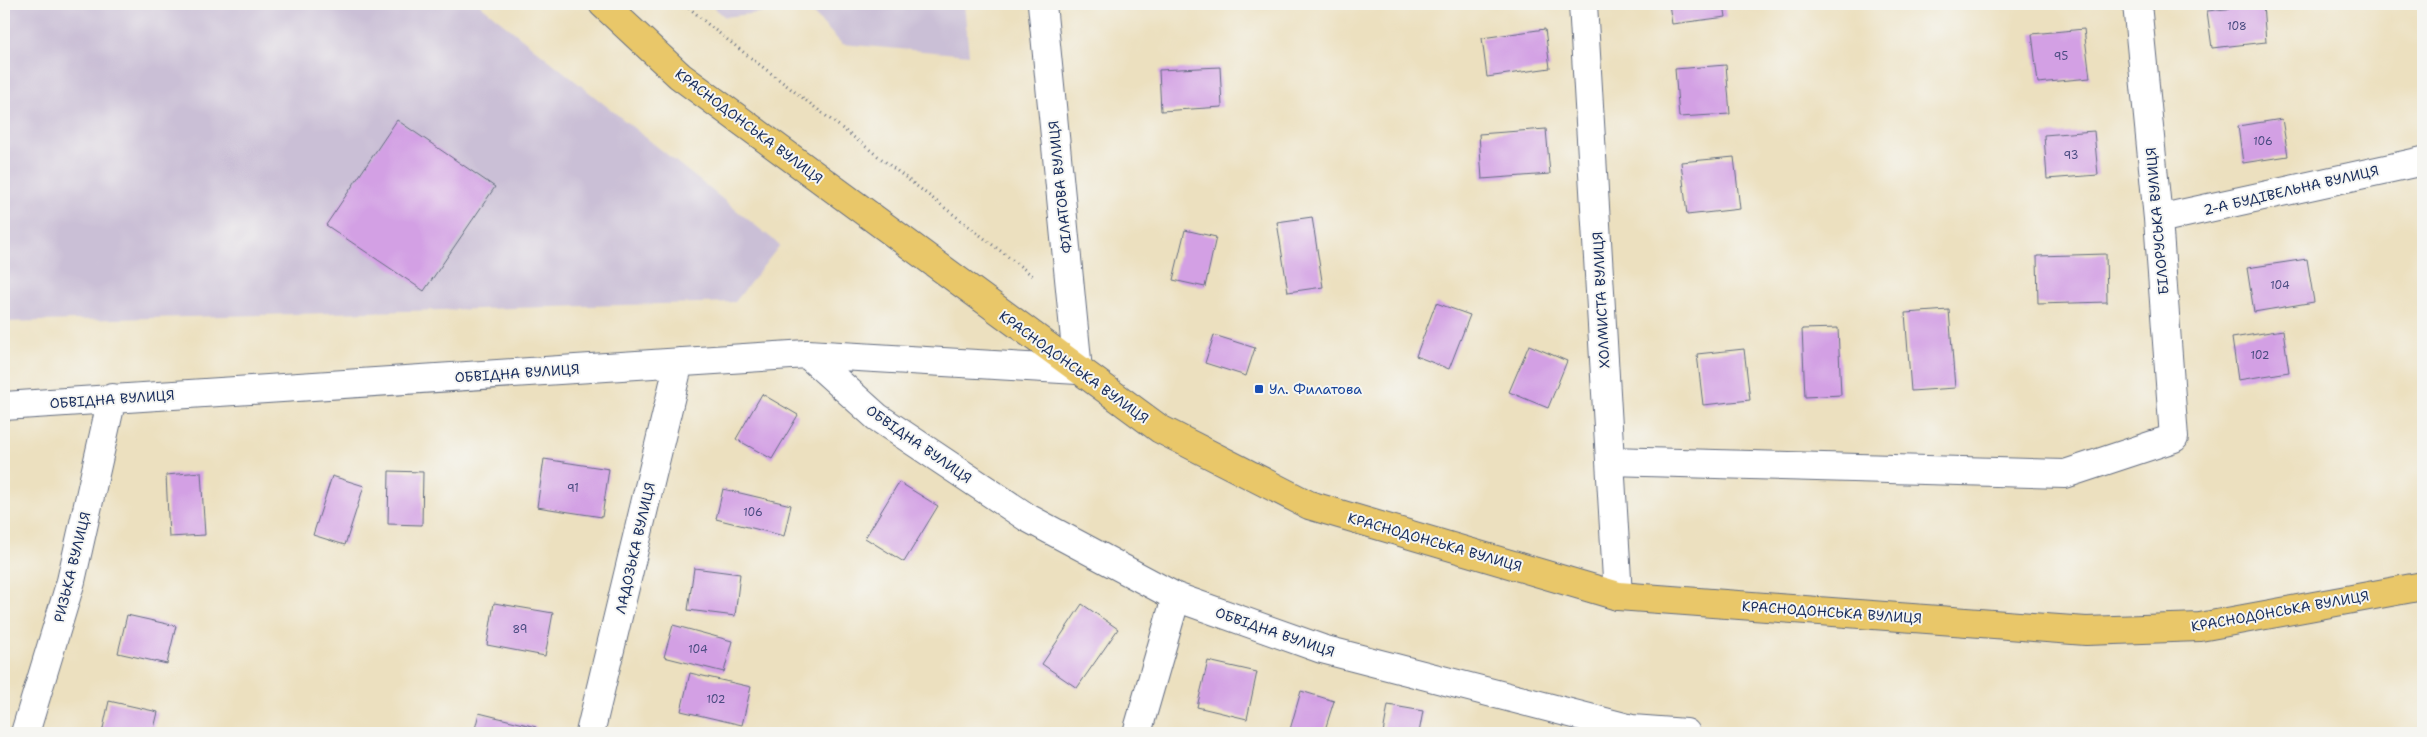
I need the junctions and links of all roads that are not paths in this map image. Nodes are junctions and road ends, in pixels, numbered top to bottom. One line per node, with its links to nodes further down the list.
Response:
1 (603, 4): 9 (main road, КРАСНОДОНСЬКА ВУЛИЦЯ)
2 (1042, 4): 9 (street, ФІЛАТОВА ВУЛИЦЯ)
3 (1582, 4): 12 (street, ХОЛМИСТА ВУЛИЦЯ)
4 (2137, 4): 6 (street, БІЛОРУСЬКА ВУЛИЦЯ)
5 (2423, 161): 6 (street, 2-А БУДІВЕЛЬНА ВУЛИЦЯ)
6 (2158, 220): 12 (street, БІЛОРУСЬКА ВУЛИЦЯ)
7 (807, 354): 8 (street, ОБВІДНА ВУЛИЦЯ); 9 (street); 15 (street, ОБВІДНА ВУЛИЦЯ)
8 (679, 362): 10 (street, ОБВІДНА ВУЛИЦЯ); 18 (street, ЛАДОЗЬКА ВУЛИЦЯ)
9 (1078, 370): 14 (main road, КРАСНОДОНСЬКА ВУЛИЦЯ)
10 (112, 398): 11 (street, ОБВІДНА ВУЛИЦЯ); 17 (street, РИЗЬКА ВУЛИЦЯ)
11 (4, 406)
12 (1610, 461): 14 (street, ХОЛМИСТА ВУЛИЦЯ)
13 (2423, 586): 14 (main road, КРАСНОДОНСЬКА ВУЛИЦЯ)
14 (1618, 596)
15 (1176, 598): 16 (street, ОБВІДНА ВУЛИЦЯ); 19 (street)
16 (1632, 731): 20 (street, ОБВІДНА ВУЛИЦЯ)
17 (25, 733)
18 (590, 733)
19 (1137, 733)
20 (1686, 733)

